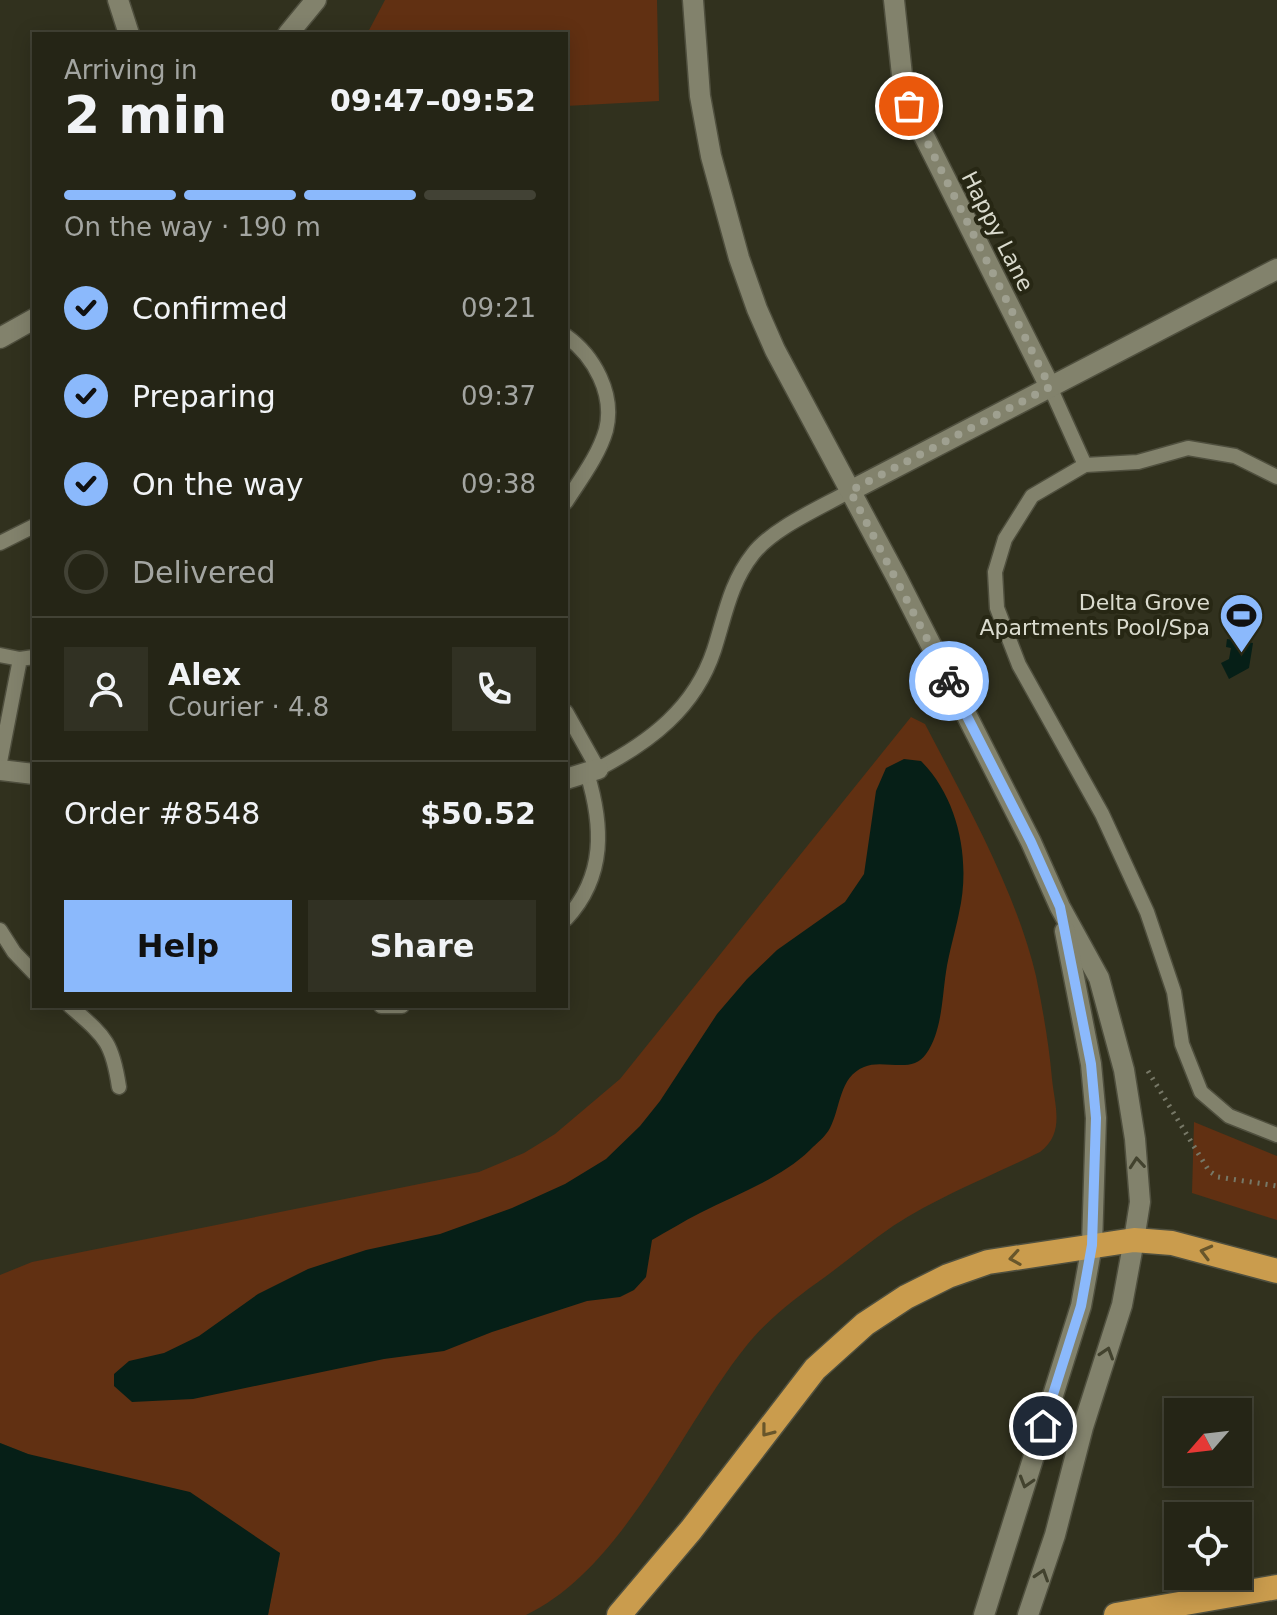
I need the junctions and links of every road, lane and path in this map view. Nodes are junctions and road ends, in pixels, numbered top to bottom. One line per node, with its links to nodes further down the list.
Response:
1 (118, 0): 5 (street)
2 (316, 0): 6 (street)
3 (693, 0): 14 (street)
4 (894, 0): 11 (street, Happy Lane)
5 (128, 32)
6 (290, 32)
7 (1277, 269): 11 (street)
8 (32, 320): 9 (street)
9 (0, 338)
10 (568, 338): 15 (lane)
11 (1050, 387): 12 (lane); 14 (street)
12 (1085, 465): 13 (lane); 33 (lane)
13 (1277, 477)
14 (850, 491): 23 (lane); 26 (street)
15 (568, 499)
16 (32, 527): 17 (lane)
17 (0, 543)
18 (0, 655): 19 (lane)
19 (27, 658): 21 (lane)
20 (568, 717): 23 (lane)
21 (0, 762)
22 (0, 770): 24 (street)
23 (592, 771): 25 (street); 27 (lane)
24 (32, 774)
25 (568, 778)
26 (1060, 907): 35 (street, one-way to 26); 36 (street)
27 (568, 917)
28 (0, 930): 29 (lane)
29 (32, 971)
30 (72, 1008): 32 (lane)
31 (1141, 1066): 34 (path)
32 (119, 1087)
33 (1277, 1135)
34 (1277, 1186)
35 (1134, 1240): 36 (highway); 37 (highway, one-way to 35); 41 (street, one-way to 35)
36 (1092, 1245): 39 (highway, one-way to 39); 40 (street, one-way to 40)
37 (1277, 1271)
38 (1277, 1587): 42 (highway)
39 (619, 1615)
40 (984, 1615)
41 (1028, 1615)
42 (1116, 1615)

